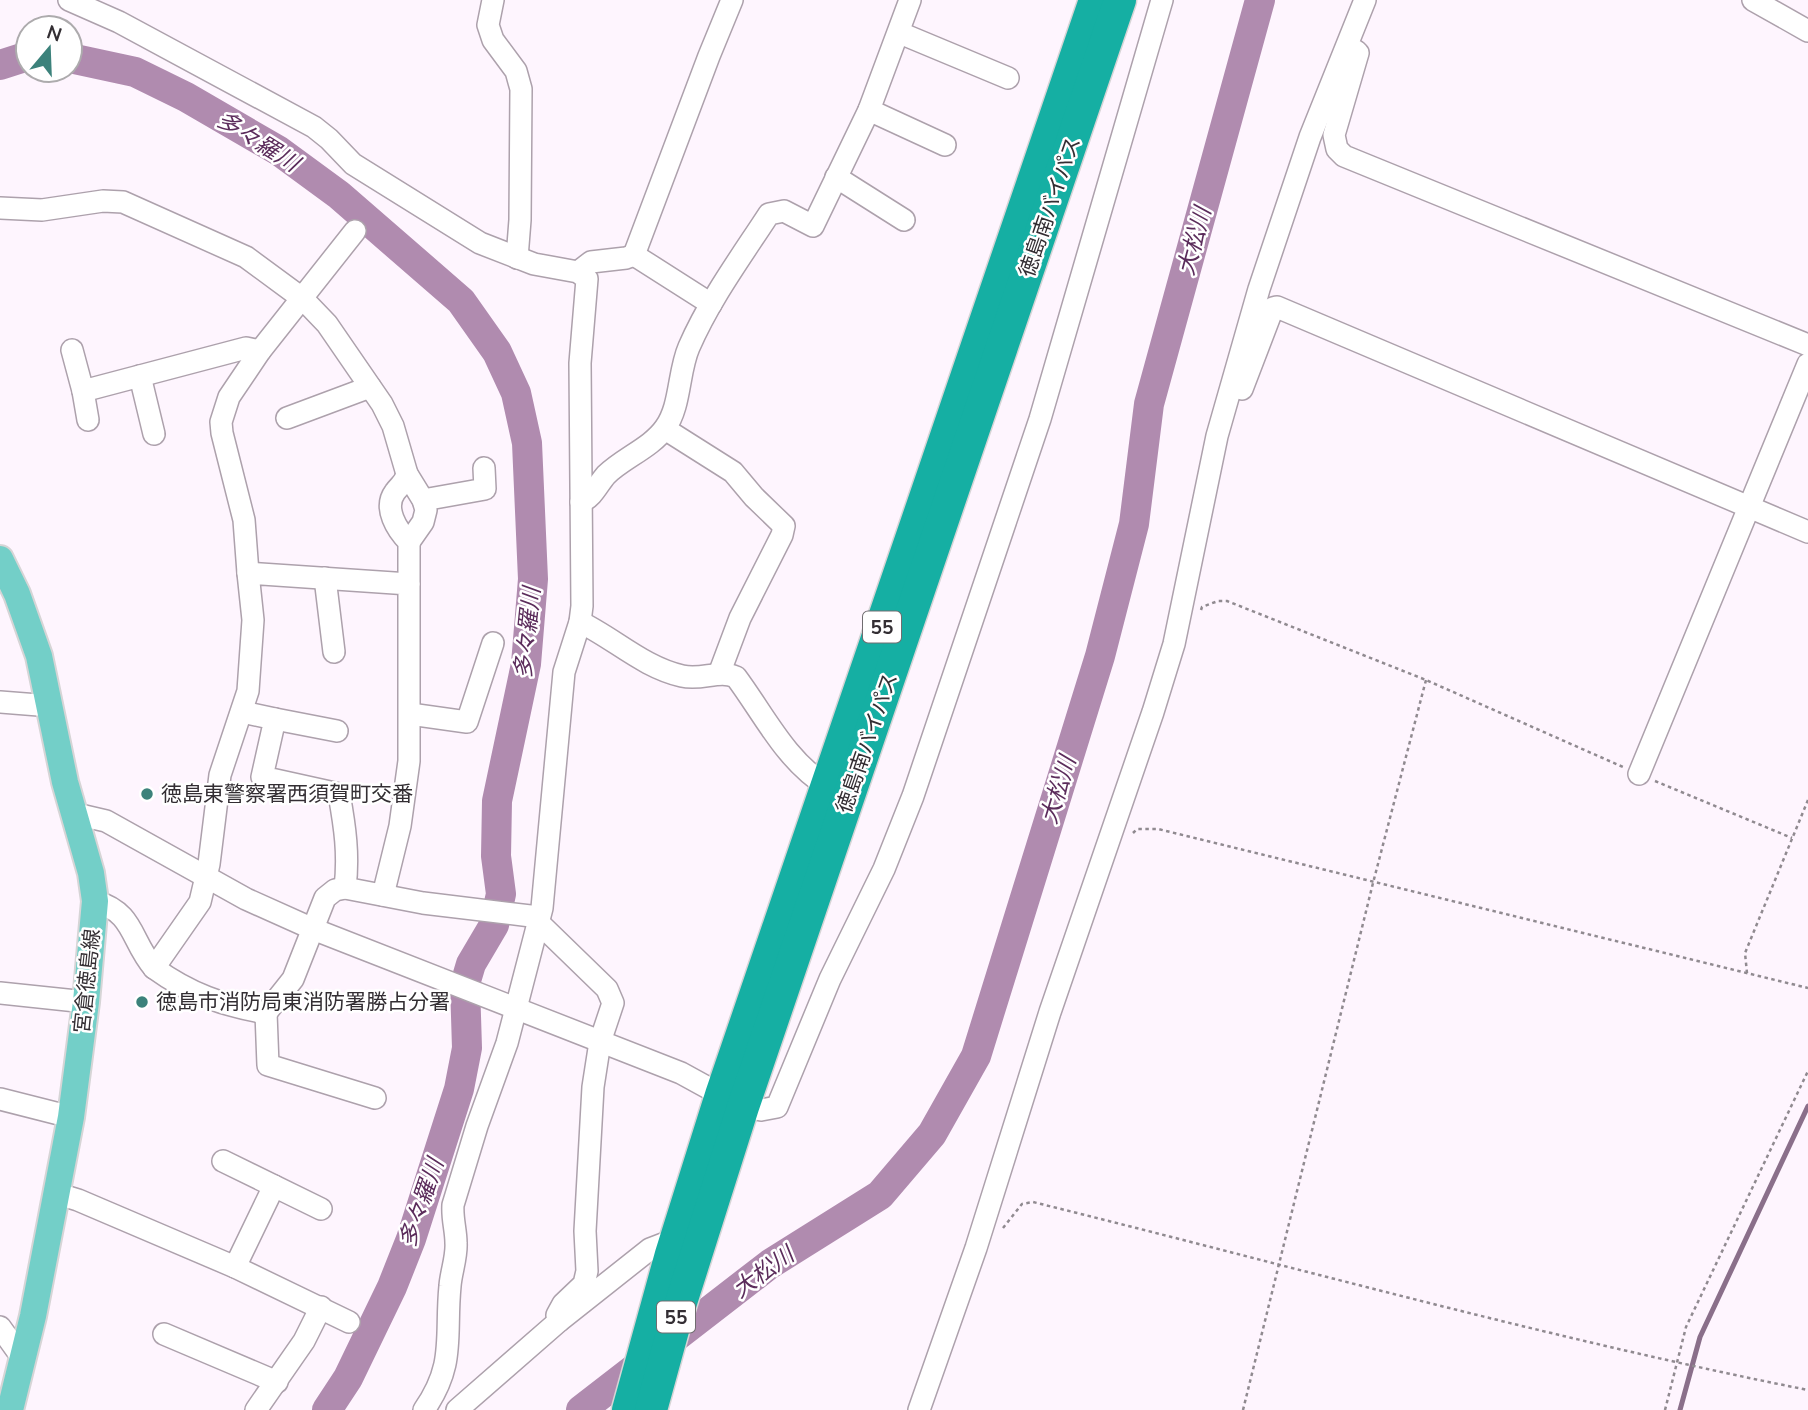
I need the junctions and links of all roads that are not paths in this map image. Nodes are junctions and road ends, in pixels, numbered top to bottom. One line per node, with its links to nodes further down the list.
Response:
1 (493, 0): 21 (street)
2 (732, 0): 20 (street)
3 (910, 0): 11 (street)
4 (1095, 0): 59 (highway, 徳島南バイパス / 55)
5 (1120, 0): 75 (highway, 徳島南バイパス / 55)
6 (1162, 0): 75 (street)
7 (1365, 0): 12 (street)
8 (1753, 0): 10 (street)
9 (76, 1): 21 (street)
10 (1808, 31)
11 (900, 33): 13 (street); 14 (street)
12 (1347, 44): 25 (street); 32 (street)
13 (1008, 78)
14 (869, 110): 15 (street); 16 (street)
15 (945, 145)
16 (836, 177): 18 (street); 24 (street)
17 (0, 208): 23 (street)
18 (904, 220)
19 (355, 231): 23 (street)
20 (634, 255): 22 (street); 24 (street)
21 (517, 258): 22 (street)
22 (579, 272): 40 (street)
23 (303, 299): 27 (street); 30 (street)
24 (711, 304): 35 (street)
25 (1808, 345)
26 (72, 350): 31 (street)
27 (260, 351): 29 (street); 45 (street)
28 (1808, 364): 41 (street)
29 (140, 376): 31 (street); 36 (street)
30 (370, 387): 33 (street); 38 (street)
31 (83, 391): 34 (street)
32 (1228, 393): 41 (street); 96 (street)
33 (287, 418)
34 (88, 421)
35 (665, 429): 40 (street); 51 (street)
36 (154, 435)
37 (484, 468): 39 (street)
38 (407, 474): 39 (street); 43 (street)
39 (423, 500): 43 (street)
40 (581, 502): 48 (street)
41 (1750, 508): 42 (street); 58 (street)
42 (1808, 532)
43 (409, 541): 47 (street)
44 (0, 559): 53 (main road, 宮倉徳島線)
45 (248, 573): 46 (street); 54 (street)
46 (325, 578): 47 (street); 50 (street)
47 (409, 584): 55 (street)
48 (580, 622): 51 (street); 65 (street)
49 (493, 643): 55 (street)
50 (334, 652)
51 (719, 674): 59 (street)
52 (0, 702): 53 (street)
53 (51, 706): 60 (main road, 宮倉徳島線)
54 (242, 712): 56 (street); 61 (street)
55 (410, 715): 63 (street)
56 (275, 719): 57 (street); 62 (street)
57 (337, 731)
58 (1639, 774)
59 (828, 787): 75 (highway, 徳島南バイパス / 55)
60 (76, 814): 61 (street); 64 (main road, 宮倉徳島線)
61 (206, 877): 66 (street); 67 (street)
62 (345, 888): 63 (street); 66 (street)
63 (383, 895): 65 (street)
64 (95, 901): 67 (street); 69 (main road, 宮倉徳島線)
65 (539, 920): 70 (street); 72 (street)
66 (313, 929): 70 (street); 71 (street)
67 (154, 968): 71 (street)
68 (0, 993): 69 (street)
69 (86, 1002): 76 (main road, 宮倉徳島線)
70 (517, 1010): 72 (street); 92 (street)
71 (266, 1013): 73 (street)
72 (600, 1042): 75 (street); 84 (street)
73 (374, 1098)
74 (0, 1099): 76 (street)
75 (732, 1101): 81 (highway, 徳島南バイパス / 55); 95 (highway, 徳島南バイパス / 55)
76 (71, 1117): 79 (main road, 宮倉徳島線)
77 (223, 1161): 78 (street)
78 (274, 1186): 80 (street); 82 (street)
79 (55, 1193): 82 (street); 88 (main road, 宮倉徳島線)
80 (321, 1209)
81 (673, 1246): 84 (street); 94 (highway, 徳島南バイパス / 55)
82 (235, 1267): 83 (street)
83 (321, 1307): 85 (street); 89 (street)
84 (559, 1321): 93 (street)
85 (349, 1322)
86 (0, 1327): 88 (street)
87 (164, 1334): 89 (street)
88 (23, 1359): 90 (main road, 宮倉徳島線)
89 (277, 1382): 91 (street)
90 (10, 1410)
91 (256, 1410)
92 (424, 1410)
93 (457, 1410)
94 (628, 1410)
95 (651, 1410)
96 (919, 1410)

